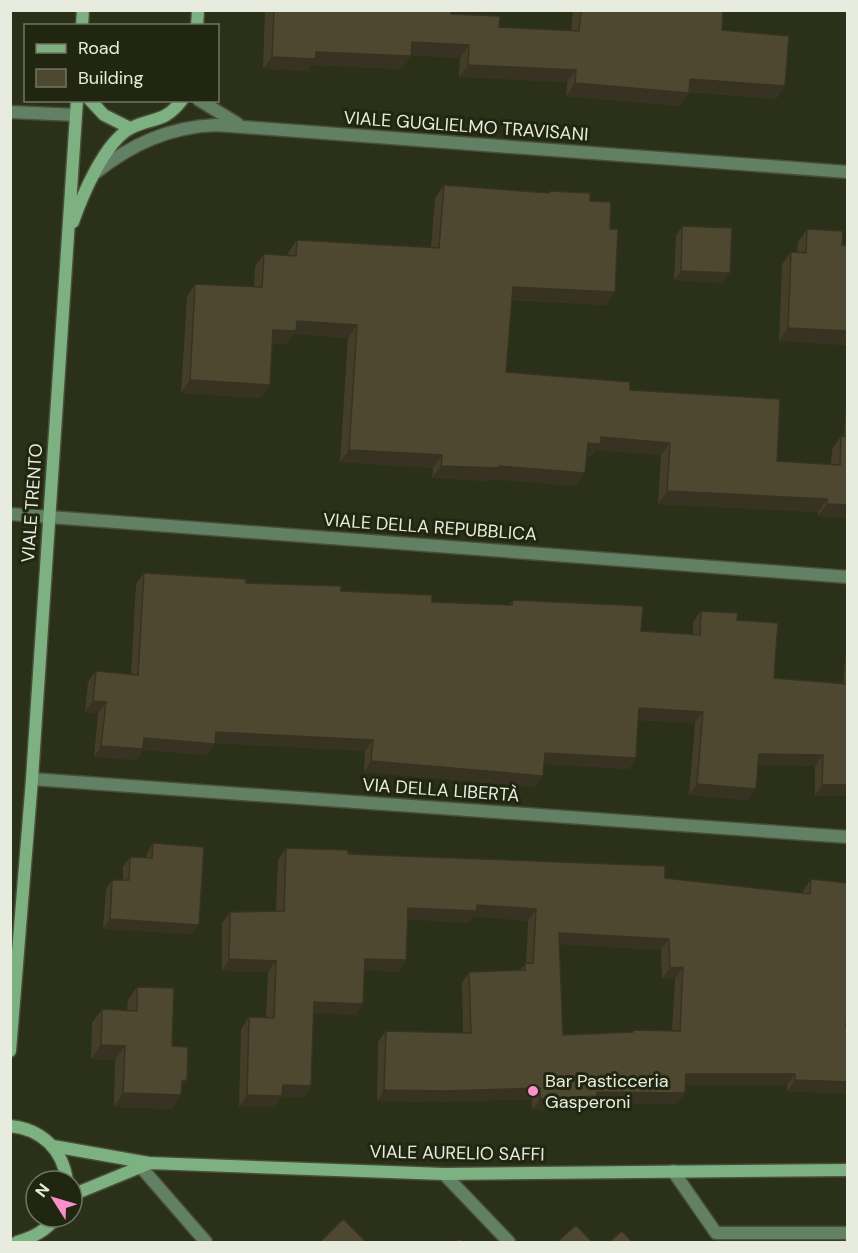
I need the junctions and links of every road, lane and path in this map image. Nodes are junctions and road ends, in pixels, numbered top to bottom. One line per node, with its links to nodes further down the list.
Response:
1 (77, 102): 6 (street, VIALE TRENTO)
2 (92, 102): 7 (street)
3 (180, 102): 7 (street)
4 (202, 102): 8 (street)
5 (10, 112): 6 (street)
6 (76, 115): 11 (street, VIALE TRENTO)
7 (130, 128): 10 (street)
8 (244, 128): 9 (street, VIALE GUGLIELMO TRAVISANI); 10 (street, VIALE GUGLIELMO TRAVISANI)
9 (848, 172)
10 (94, 174): 11 (street)
11 (67, 237): 13 (street, VIALE TRENTO)
12 (10, 514): 13 (street, VIALE DELLA REPUBBLICA)
13 (49, 515): 14 (street, VIALE DELLA REPUBBLICA); 15 (street, VIALE TRENTO)
14 (848, 577)
15 (32, 779): 16 (street, VIA DELLA LIBERTÀ); 17 (street, VIALE TRENTO)
16 (848, 837)
17 (10, 1050)
18 (10, 1126): 19 (street)
19 (53, 1146): 20 (street); 21 (street)
20 (145, 1165): 24 (street, VIALE AURELIO SAFFI); 25 (street, VIALE AURELIO SAFFI); 31 (street)
21 (65, 1169)
22 (848, 1170): 23 (street, VIALE AURELIO SAFFI)
23 (673, 1171): 24 (street, VIALE AURELIO SAFFI); 27 (street)
24 (444, 1173): 32 (street)
25 (84, 1190)
26 (47, 1229): 28 (street)
27 (848, 1233)
28 (32, 1240): 30 (street)
29 (10, 1242): 30 (street)
30 (17, 1242)
31 (206, 1242)
32 (508, 1242)

